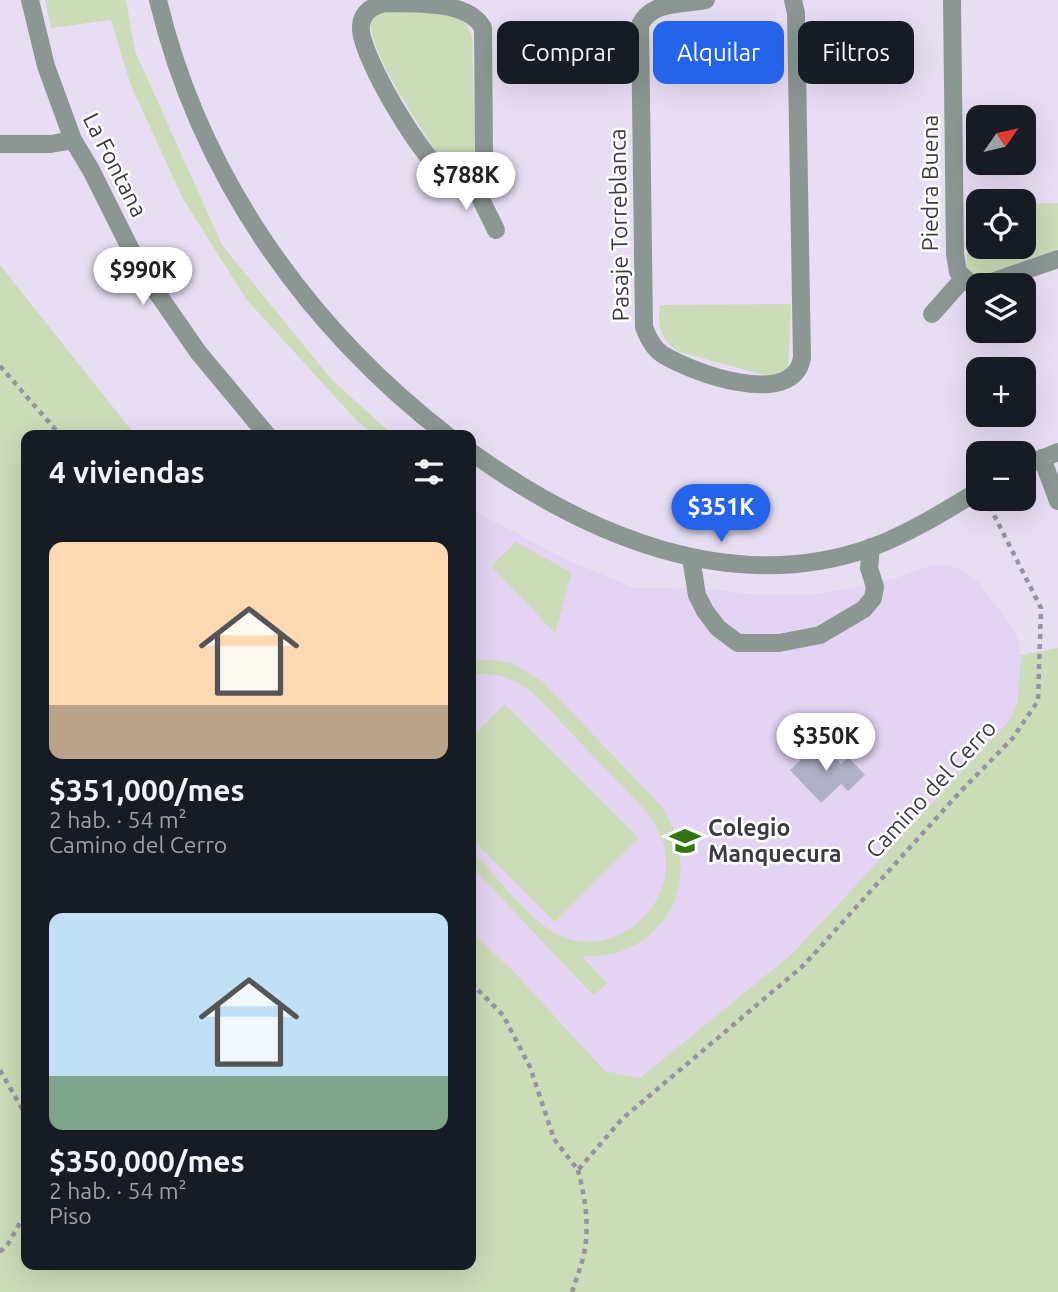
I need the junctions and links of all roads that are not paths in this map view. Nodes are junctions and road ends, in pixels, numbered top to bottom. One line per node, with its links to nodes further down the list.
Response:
1 (30, 0): 7 (street, La Fontana)
2 (158, 0): 15 (street)
3 (706, 0): 4 (street, Pasaje Torreblanca)
4 (793, 0)
5 (952, 0): 12 (street, Piedra Buena)
6 (450, 2): 9 (street); 9 (street)
7 (73, 140): 8 (street); 14 (street, La Fontana)
8 (0, 144)
9 (470, 177): 10 (street)
10 (496, 230)
11 (1058, 259): 12 (street, Piedra Buena)
12 (963, 279): 13 (street, Piedra Buena)
13 (932, 314)
14 (263, 430)
15 (441, 430)
16 (476, 455): 21 (street)
17 (1050, 455): 19 (street)
18 (966, 498): 20 (street)
19 (1058, 501)
20 (871, 547): 21 (street); 21 (street)
21 (691, 558)

